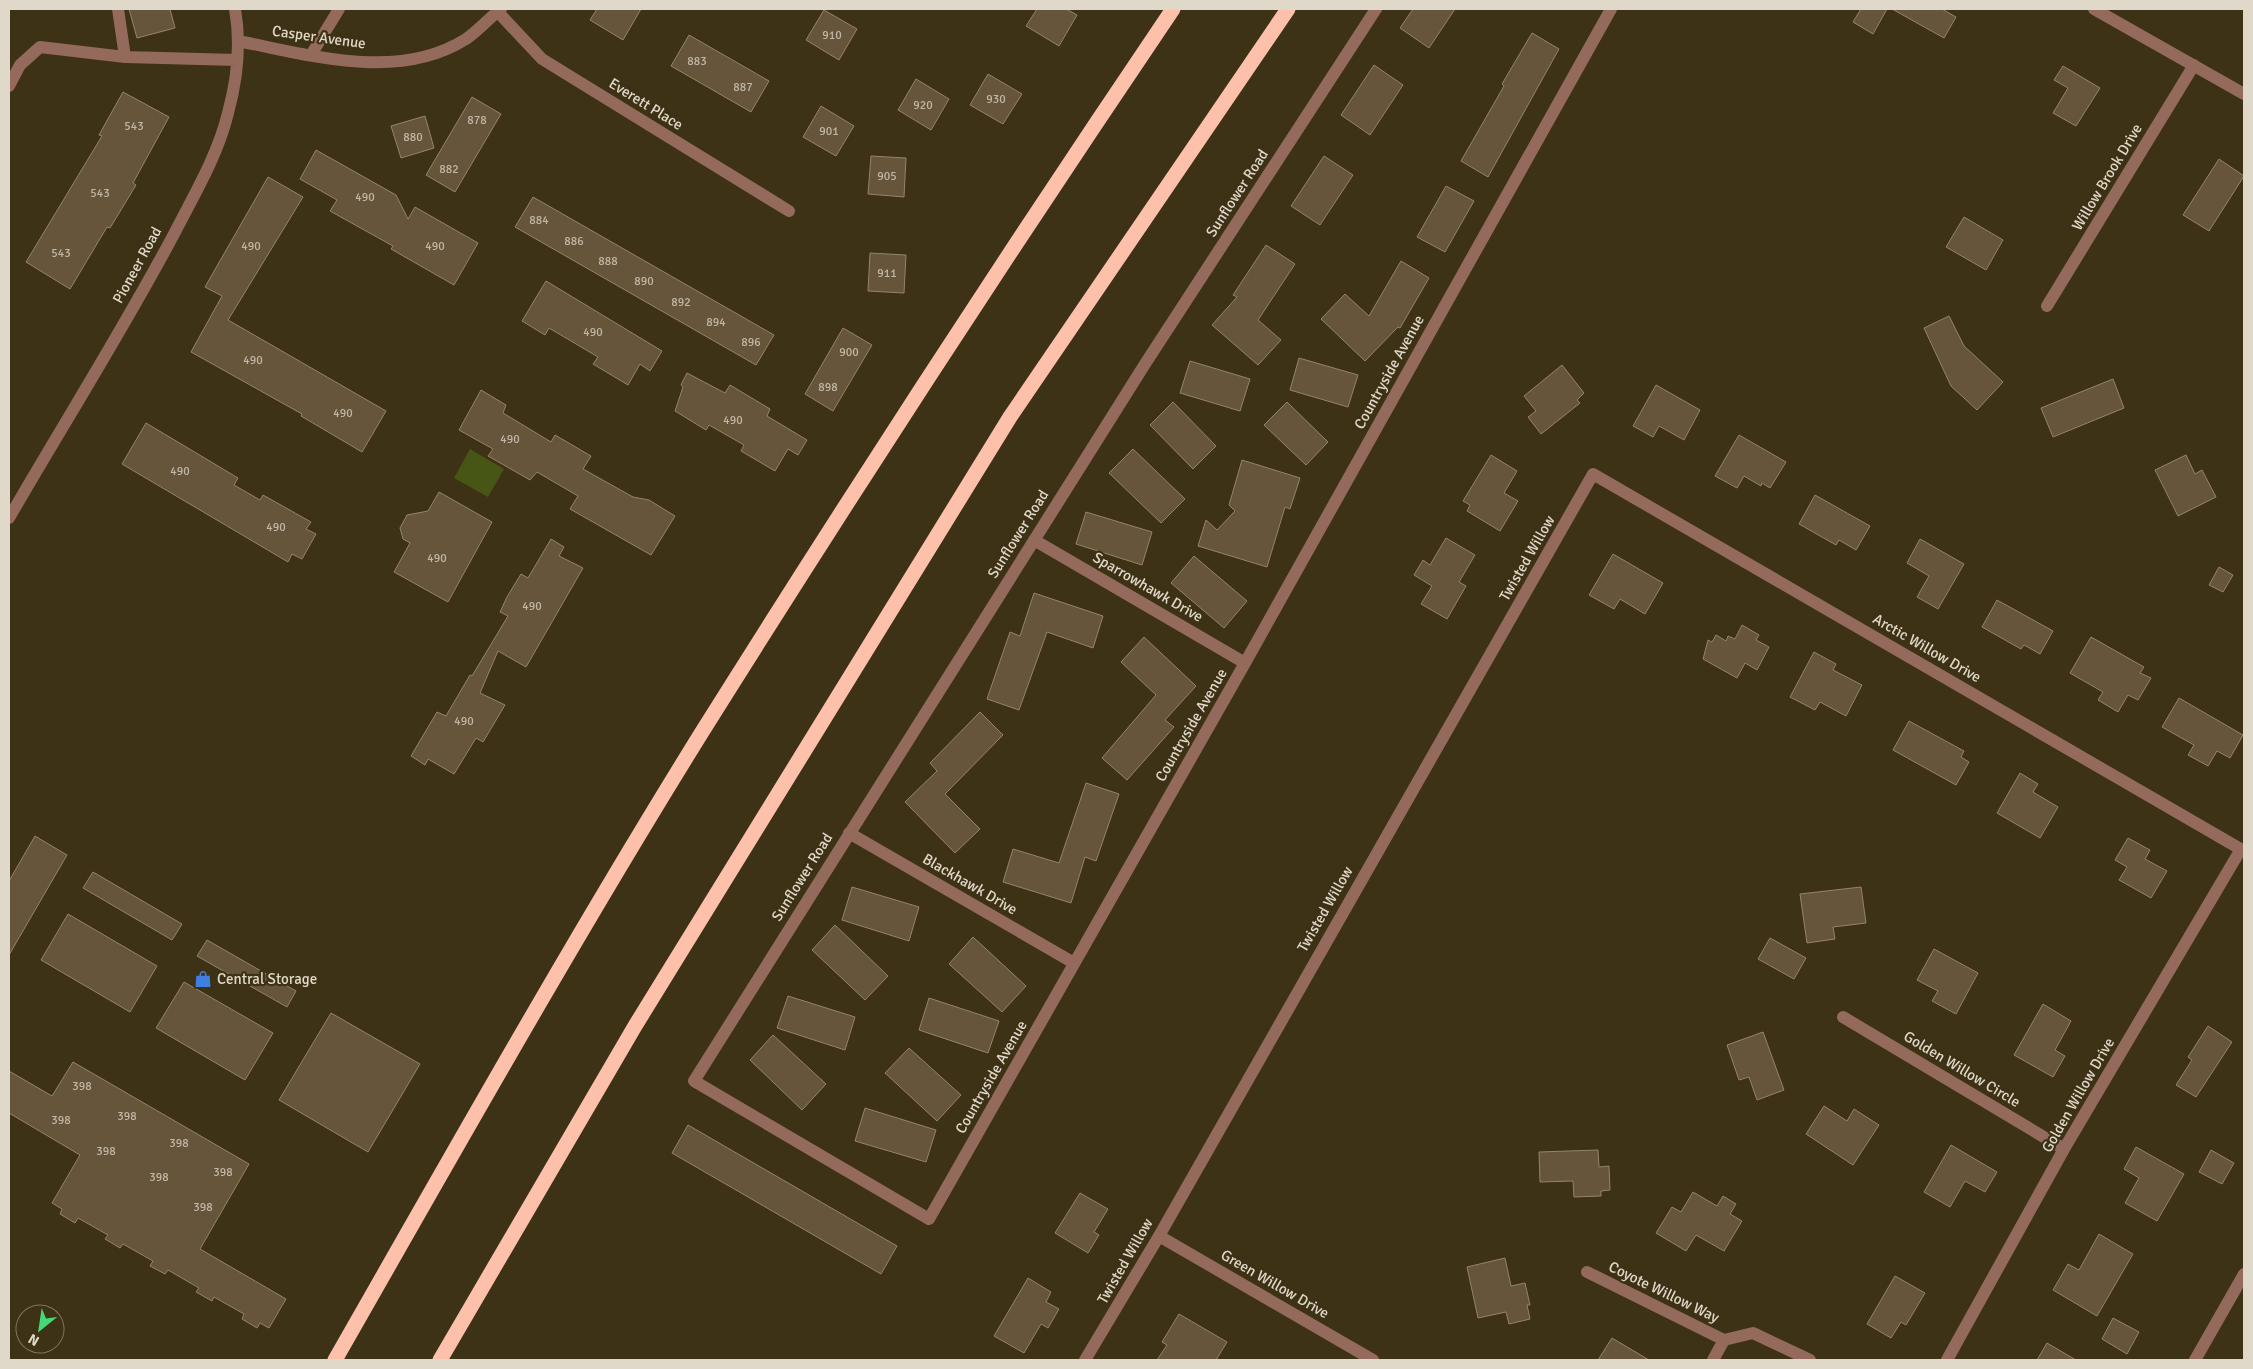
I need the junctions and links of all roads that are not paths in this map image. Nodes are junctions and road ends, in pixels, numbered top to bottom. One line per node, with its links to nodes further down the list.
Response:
1 (118, 9): 12 (street)
2 (235, 9): 10 (street, Pioneer Road)
3 (339, 9): 11 (street)
4 (1173, 9): 33 (highway)
5 (1288, 9): 34 (highway)
6 (1376, 9): 21 (street, Sunflower Road)
7 (1611, 9): 22 (street, Countryside Avenue)
8 (2094, 9): 14 (street)
9 (499, 10): 11 (street, Casper Avenue); 17 (street, Everett Place)
10 (238, 41): 11 (street, Casper Avenue); 13 (street, Pioneer Road)
11 (310, 55)
12 (125, 57): 13 (street); 15 (street)
13 (237, 60): 20 (street, Pioneer Road)
14 (2194, 65): 16 (street); 18 (street, Willow Brook Drive)
15 (9, 86)
16 (2244, 94)
17 (789, 211)
18 (2047, 306)
19 (1593, 474): 24 (street, Arctic Willow Drive); 29 (street, Twisted Willow)
20 (9, 518)
21 (1034, 540): 22 (street, Sparrowhawk Drive); 23 (street, Sunflower Road)
22 (1245, 663): 25 (street, Countryside Avenue)
23 (849, 833): 25 (street, Blackhawk Drive); 27 (street, Sunflower Road)
24 (2243, 850): 28 (street, Golden Willow Drive)
25 (1074, 963): 27 (street, Countryside Avenue)
26 (1843, 1017): 28 (street, Golden Willow Circle)
27 (694, 1081)
28 (2064, 1149): 39 (street, Golden Willow Drive)
29 (1159, 1236): 35 (street, Twisted Willow); 36 (street, Green Willow Drive)
30 (1587, 1272): 32 (street, Coyote Willow Way)
31 (2244, 1274): 40 (street)
32 (1724, 1340): 37 (street); 38 (street, Coyote Willow Way)
33 (335, 1360)
34 (440, 1360)
35 (1085, 1360)
36 (1373, 1360)
37 (1713, 1360)
38 (1810, 1360)
39 (1948, 1360)
40 (2195, 1360)

